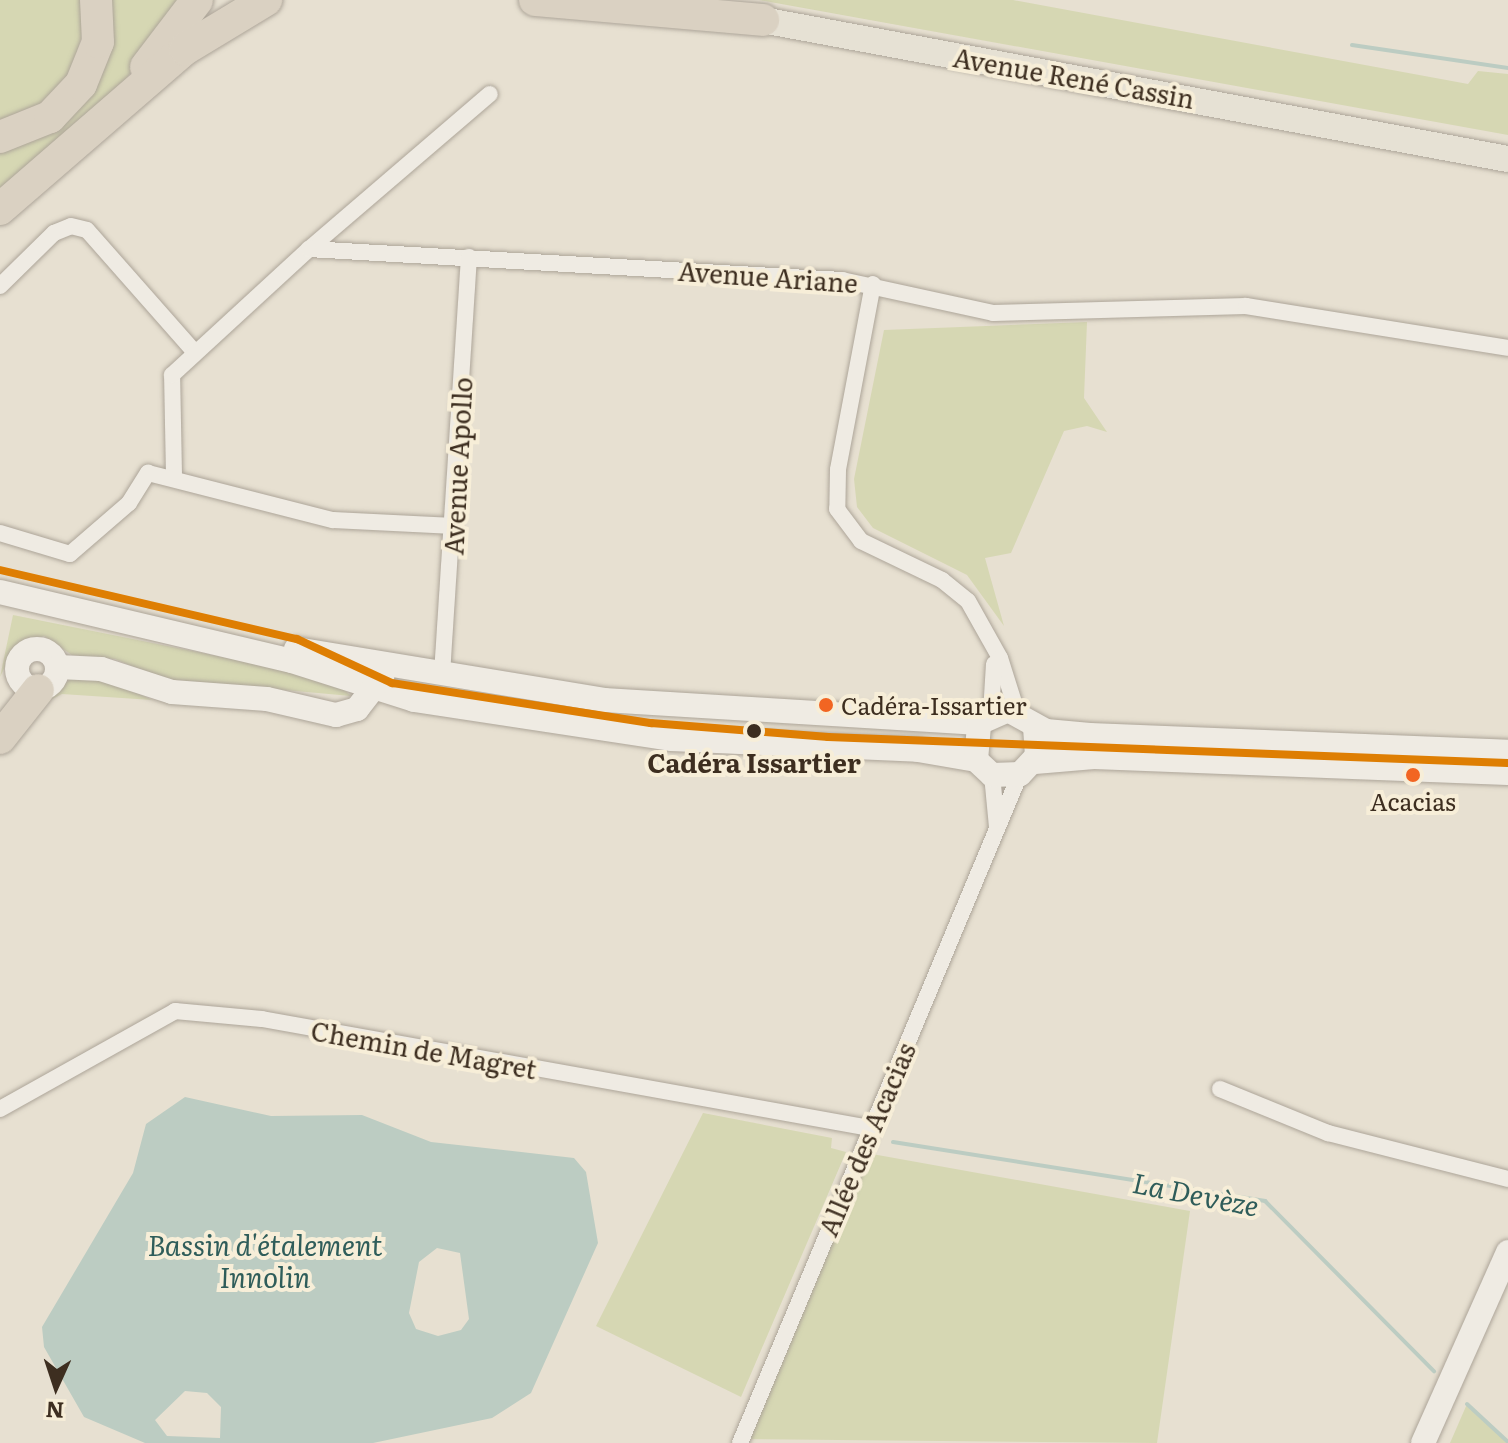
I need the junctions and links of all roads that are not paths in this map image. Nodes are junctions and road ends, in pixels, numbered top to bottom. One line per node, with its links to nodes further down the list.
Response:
1 (96, 0): 9 (highway)
2 (197, 0): 8 (highway)
3 (266, 0): 8 (highway)
4 (535, 0): 6 (highway)
5 (644, 0): 6 (main road, Avenue René Cassin)
6 (763, 20): 10 (main road, Avenue René Cassin)
7 (490, 94): 12 (street)
8 (103, 124): 11 (highway)
9 (0, 137)
10 (1507, 158)
11 (0, 209)
12 (309, 249): 13 (street, Avenue Ariane); 17 (street)
13 (469, 257): 14 (street, Avenue Ariane); 19 (street, Avenue Apollo)
14 (873, 284): 16 (street, Avenue Ariane); 23 (street)
15 (0, 286): 17 (street)
16 (1508, 348)
17 (192, 349): 18 (street)
18 (174, 475): 19 (street); 20 (street)
19 (454, 526): 24 (street, Avenue Apollo)
20 (0, 533)
21 (0, 592): 22 (street)
22 (159, 628): 24 (street); 26 (street)
23 (991, 642): 28 (street); 29 (street)
24 (442, 674): 27 (street)
25 (48, 679): 26 (street); 30 (highway)
26 (372, 689): 27 (street); 32 (street)
27 (534, 689): 28 (street)
28 (985, 718): 29 (street); 32 (street)
29 (1026, 719): 31 (street); 33 (street)
30 (0, 738)
31 (1508, 752)
32 (984, 767): 33 (street); 35 (street, Allée des Acacias)
33 (1028, 768): 34 (street); 35 (street, Allée des Acacias)
34 (1508, 773)
35 (995, 836): 38 (street, Allée des Acacias)
36 (1220, 1089): 39 (street)
37 (0, 1109): 38 (street, Chemin de Magret)
38 (870, 1128): 41 (street, Allée des Acacias)
39 (1508, 1179)
40 (1508, 1252): 42 (street)
41 (740, 1443)
42 (1423, 1443)

